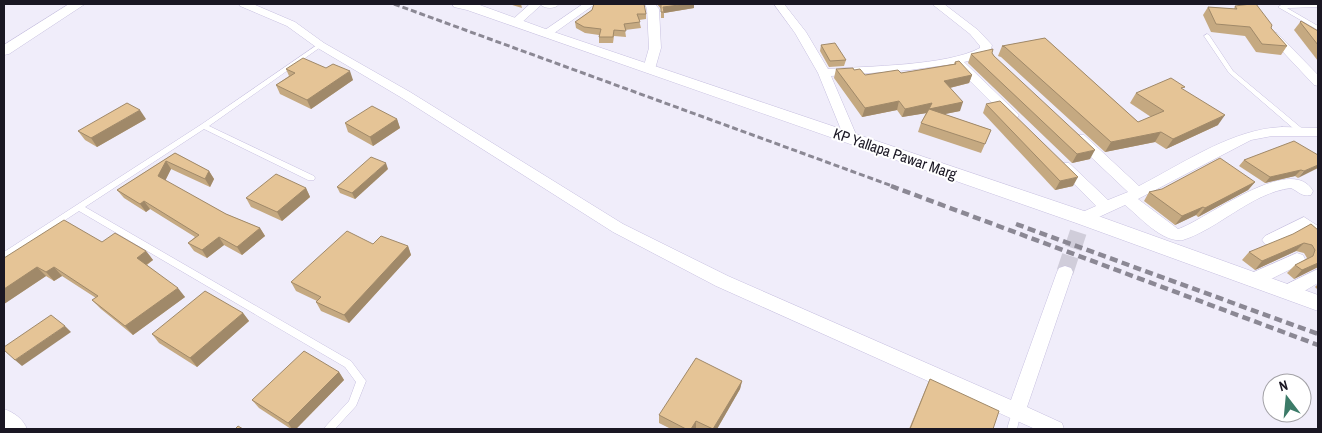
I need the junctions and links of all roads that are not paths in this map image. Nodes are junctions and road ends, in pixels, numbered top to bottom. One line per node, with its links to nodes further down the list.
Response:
1 (78, 4): 18 (street)
2 (244, 4): 17 (street)
3 (466, 4): 12 (street, KP Yallapa Pawar Marg)
4 (536, 4): 12 (street)
5 (546, 4): 6 (street)
6 (554, 4)
7 (590, 4): 14 (street)
8 (650, 4): 20 (street)
9 (779, 4): 21 (street)
10 (938, 4): 19 (street)
11 (1317, 5): 13 (lane)
12 (515, 23): 14 (street, KP Yallapa Pawar Marg)
13 (1318, 28)
14 (546, 34): 20 (street, KP Yallapa Pawar Marg)
15 (1273, 35): 22 (street)
16 (1206, 36): 26 (lane)
17 (320, 45): 23 (lane); 48 (street)
18 (4, 51)
19 (956, 60): 21 (street); 25 (street)
20 (649, 70): 27 (street, KP Yallapa Pawar Marg)
21 (824, 73): 27 (street)
22 (1318, 82)
23 (204, 126): 31 (lane); 36 (lane)
24 (1067, 126): 35 (street)
25 (1024, 127)
26 (1312, 133): 29 (street)
27 (851, 139): 38 (street, KP Yallapa Pawar Marg)
28 (1052, 154): 37 (street)
29 (1210, 156): 30 (street); 35 (street)
30 (1223, 165)
31 (311, 178)
32 (1248, 181): 34 (street)
33 (1306, 191): 34 (street)
34 (1264, 192): 35 (street)
35 (1132, 196): 37 (street)
36 (79, 207): 41 (lane); 51 (lane)
37 (1107, 208): 38 (street)
38 (1083, 218): 45 (street, KP Yallapa Pawar Marg)
39 (1318, 234): 40 (street)
40 (1270, 240)
41 (4, 256)
42 (1297, 259): 45 (street)
43 (1065, 272): 48 (street)
44 (1318, 275): 46 (street)
45 (1253, 280): 46 (street, KP Yallapa Pawar Marg)
46 (1287, 292): 47 (street, KP Yallapa Pawar Marg)
47 (1318, 303)
48 (1016, 412): 52 (lane); 53 (street)
49 (4, 420): 50 (street)
50 (15, 429)
51 (329, 429)
52 (1012, 429)
53 (1055, 429)

